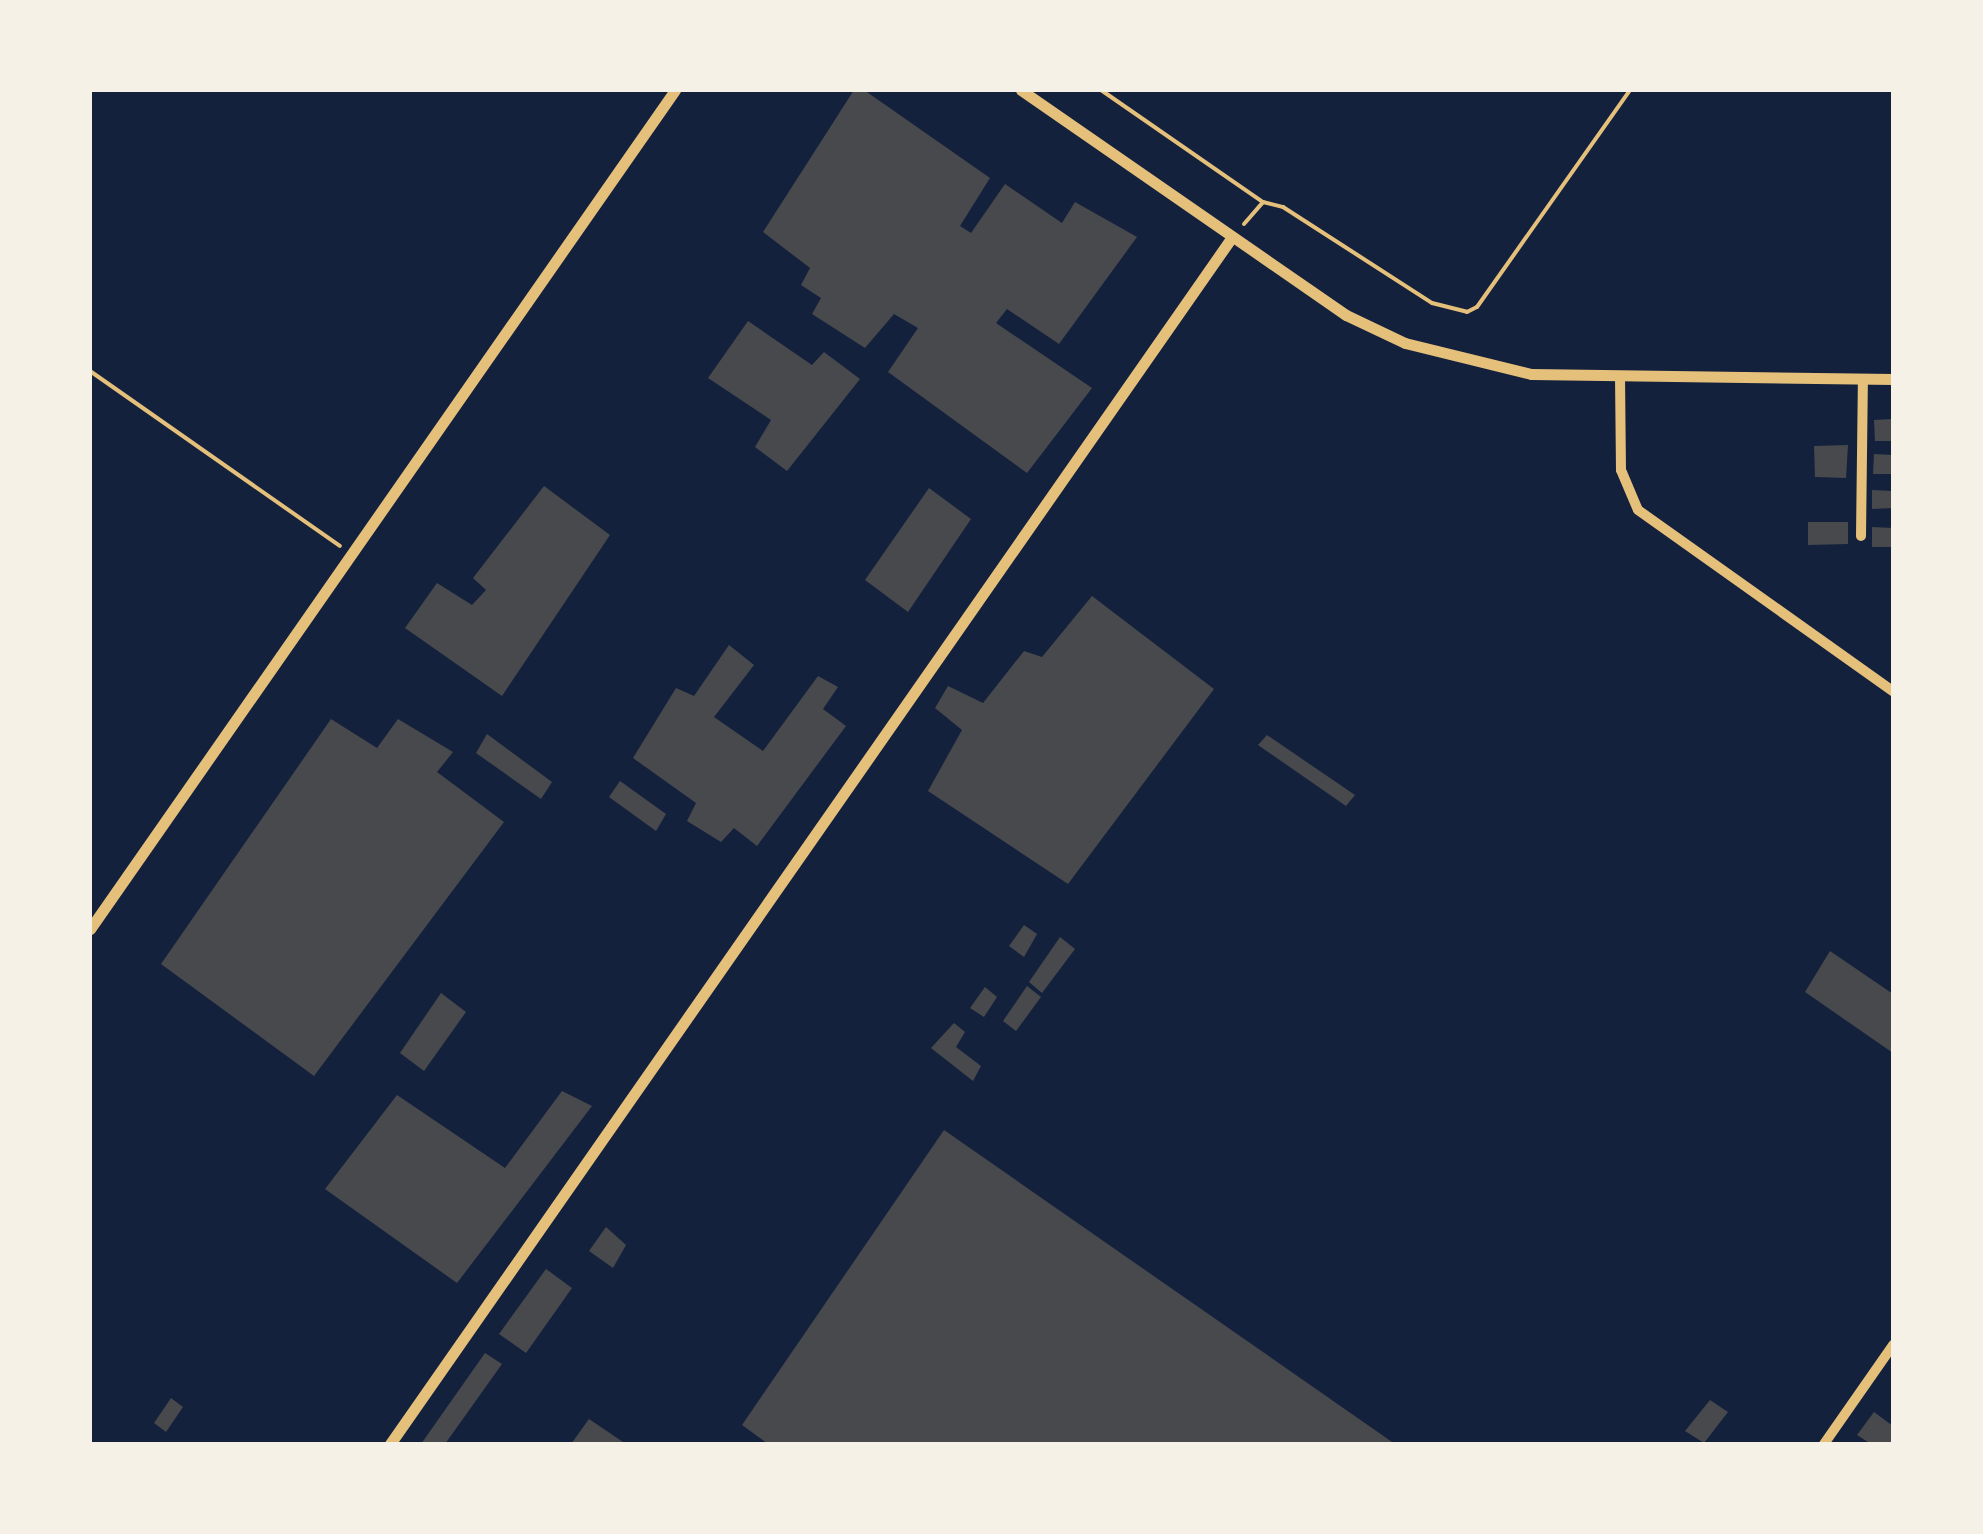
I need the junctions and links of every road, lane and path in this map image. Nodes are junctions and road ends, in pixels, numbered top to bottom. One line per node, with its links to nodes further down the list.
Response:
1 (676, 90): 13 (street)
2 (1021, 90): 7 (street)
3 (1102, 90): 5 (path)
4 (1630, 90): 5 (path)
5 (1260, 205): 6 (path)
6 (1250, 219)
7 (1232, 237): 9 (street); 17 (street)
8 (90, 371): 13 (path)
9 (1620, 376): 10 (street); 14 (street)
10 (1863, 379): 11 (street); 12 (street)
11 (1893, 380)
12 (1861, 536)
13 (352, 555): 15 (street)
14 (1893, 692)
15 (90, 929)
16 (1893, 1345): 18 (street)
17 (390, 1444)
18 (1824, 1444)

